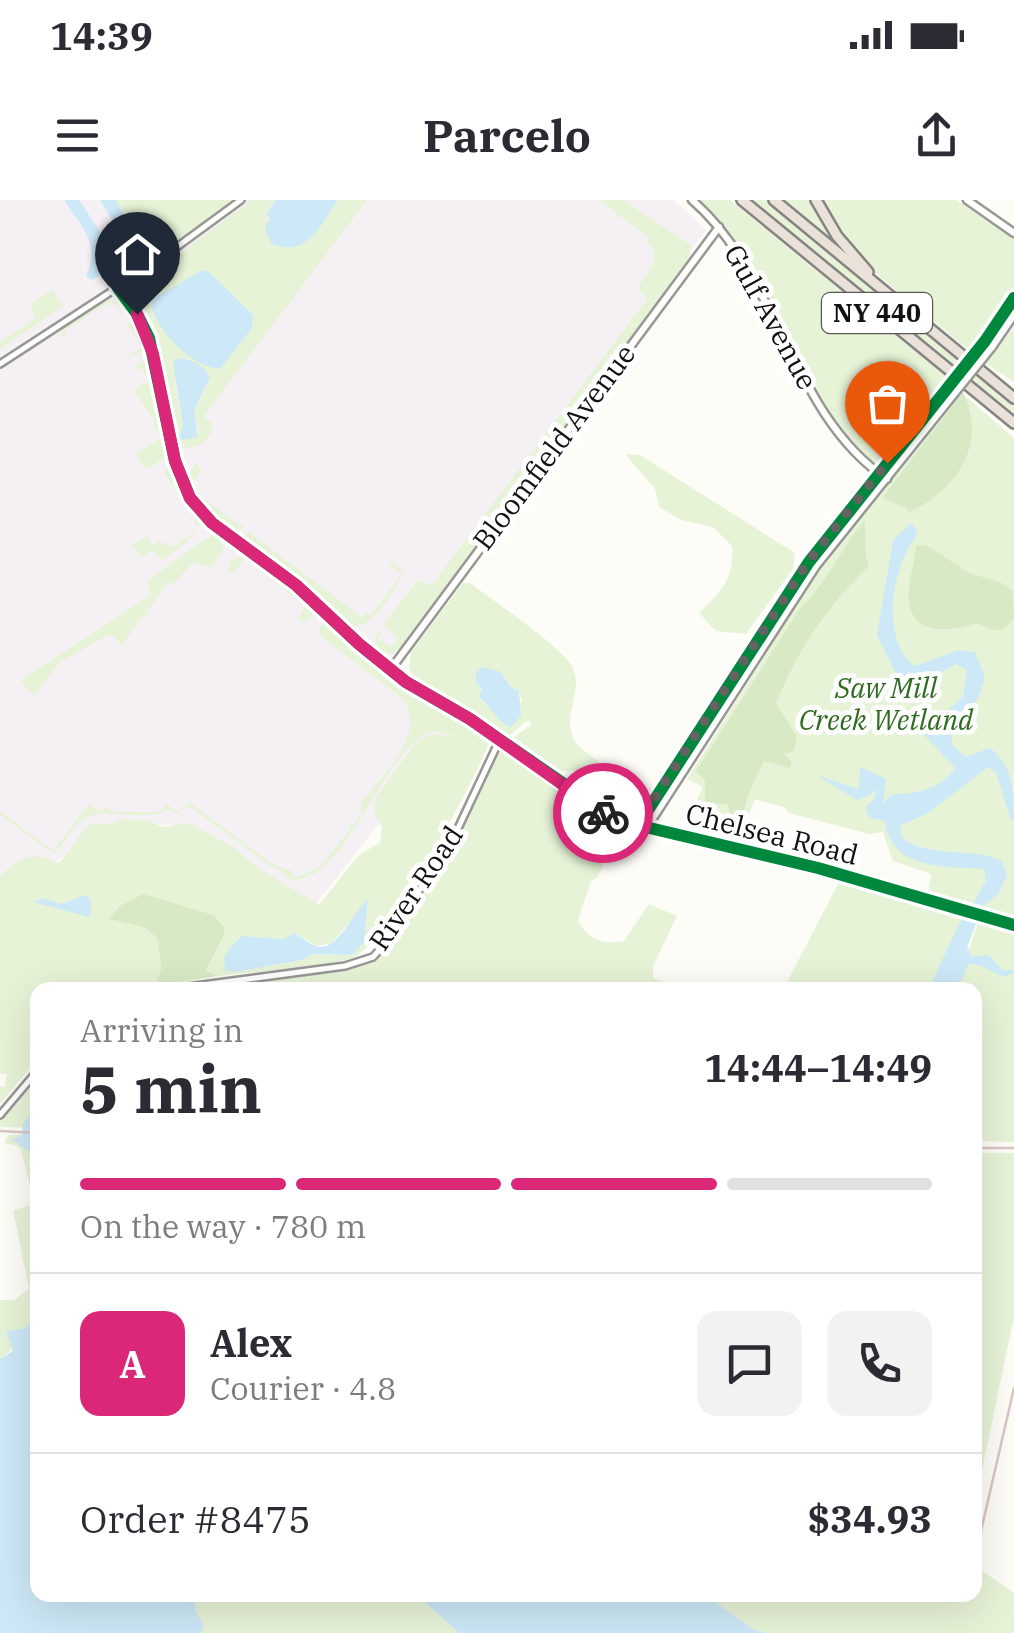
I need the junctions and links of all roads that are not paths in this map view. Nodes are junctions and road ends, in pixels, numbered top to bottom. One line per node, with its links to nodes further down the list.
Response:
1 (240, 200): 9 (street)
2 (692, 200): 7 (street, Gulf Avenue)
3 (742, 200): 17 (highway, NY 440)
4 (774, 200): 12 (highway, NY 440)
5 (816, 200): 12 (highway)
6 (966, 200): 8 (street)
7 (718, 227): 18 (street, Gulf Avenue); 20 (street, Bloomfield Avenue)
8 (1014, 233)
9 (118, 288): 14 (street); 20 (street, Chelsea Road)
10 (1014, 298): 13 (street)
11 (1014, 315): 13 (street)
12 (919, 317): 16 (highway, NY 440)
13 (989, 344): 15 (street, bridge)
14 (0, 364)
15 (946, 396): 18 (street); 19 (street)
16 (1014, 398)
17 (1014, 423)
18 (878, 474): 19 (street, Gulf Avenue); 21 (street)
19 (887, 479): 21 (street)
20 (391, 669): 22 (street, Chelsea Road)
21 (701, 736): 23 (street); 24 (street)
22 (500, 739): 23 (street, Chelsea Road); 26 (street, River Road)
23 (636, 827): 24 (street, Chelsea Road)
24 (646, 829): 25 (street, Chelsea Road)
25 (1014, 924)
26 (224, 982)
27 (30, 1079): 28 (street)
28 (0, 1115)

